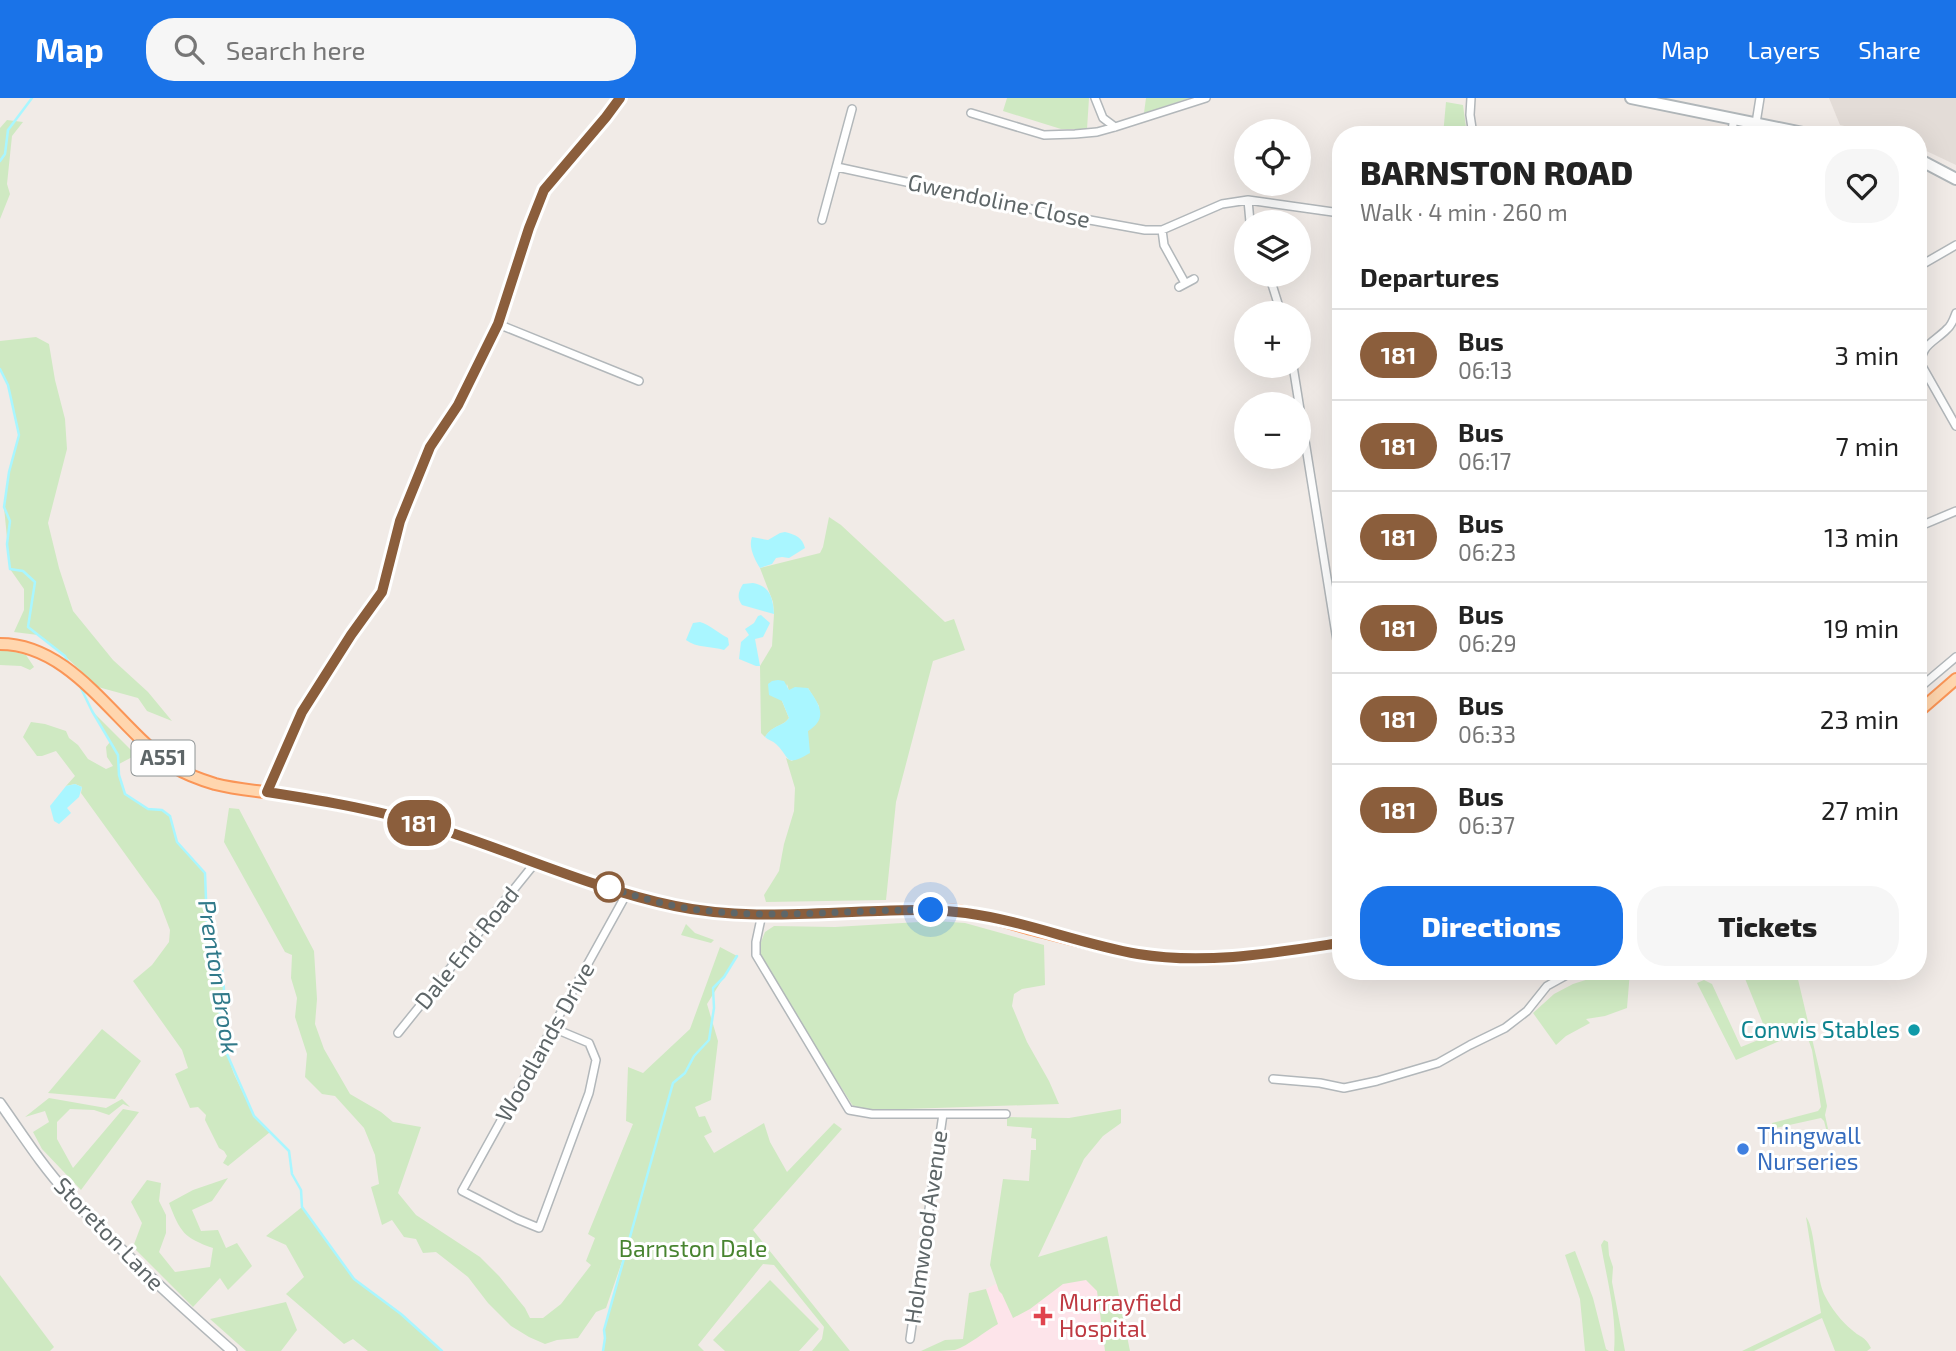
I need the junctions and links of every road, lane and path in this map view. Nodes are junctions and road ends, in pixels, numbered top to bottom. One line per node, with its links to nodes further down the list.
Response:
1 (620, 98): 30 (street)
2 (1095, 98): 15 (street)
3 (1206, 98): 15 (street)
4 (1460, 98): 7 (street)
5 (1631, 98): 10 (main road)
6 (1760, 98): 11 (street)
7 (1471, 99): 12 (street)
8 (852, 109): 17 (street)
9 (971, 113): 15 (street)
10 (1734, 119): 11 (main road); 13 (street)
11 (1756, 123): 14 (main road)
12 (1473, 126)
13 (1733, 126)
14 (1770, 126)
15 (1115, 127)
16 (1927, 164): 18 (main road)
17 (837, 167): 22 (street); 23 (street, Gwendoline Close)
18 (1956, 179)
19 (1248, 200): 20 (street); 21 (street); 23 (street)
20 (1249, 210)
21 (1332, 212)
22 (822, 220)
23 (1162, 230): 28 (street)
24 (1956, 245): 25 (street)
25 (1946, 252): 26 (street); 27 (street)
26 (1952, 259)
27 (1927, 262)
28 (1194, 279)
29 (1956, 313): 31 (street)
30 (498, 324): 34 (street); 44 (street)
31 (1927, 346)
32 (1927, 375): 35 (street)
33 (1295, 378): 38 (street)
34 (639, 381)
35 (1956, 426)
36 (1956, 510): 37 (street)
37 (1927, 523)
38 (1332, 609)
39 (0, 644): 44 (main road, A551)
40 (1956, 657): 42 (street)
41 (1956, 679): 43 (main road)
42 (1927, 681)
43 (1927, 704)
44 (267, 792): 45 (main road, A551)
45 (536, 863): 46 (main road, A551); 51 (street, Dale End Road)
46 (627, 893): 47 (main road, A551); 50 (street, Woodlands Drive)
47 (762, 914): 48 (main road, A551); 54 (street)
48 (1332, 944)
49 (1558, 980): 52 (street)
50 (553, 1028): 50 (street, Woodlands Drive)
51 (398, 1033)
52 (1273, 1079)
53 (0, 1103): 57 (street, Storeton Lane)
54 (943, 1114): 55 (street); 56 (street, Holmwood Avenue)
55 (1006, 1114)
56 (910, 1339)
57 (232, 1351)

